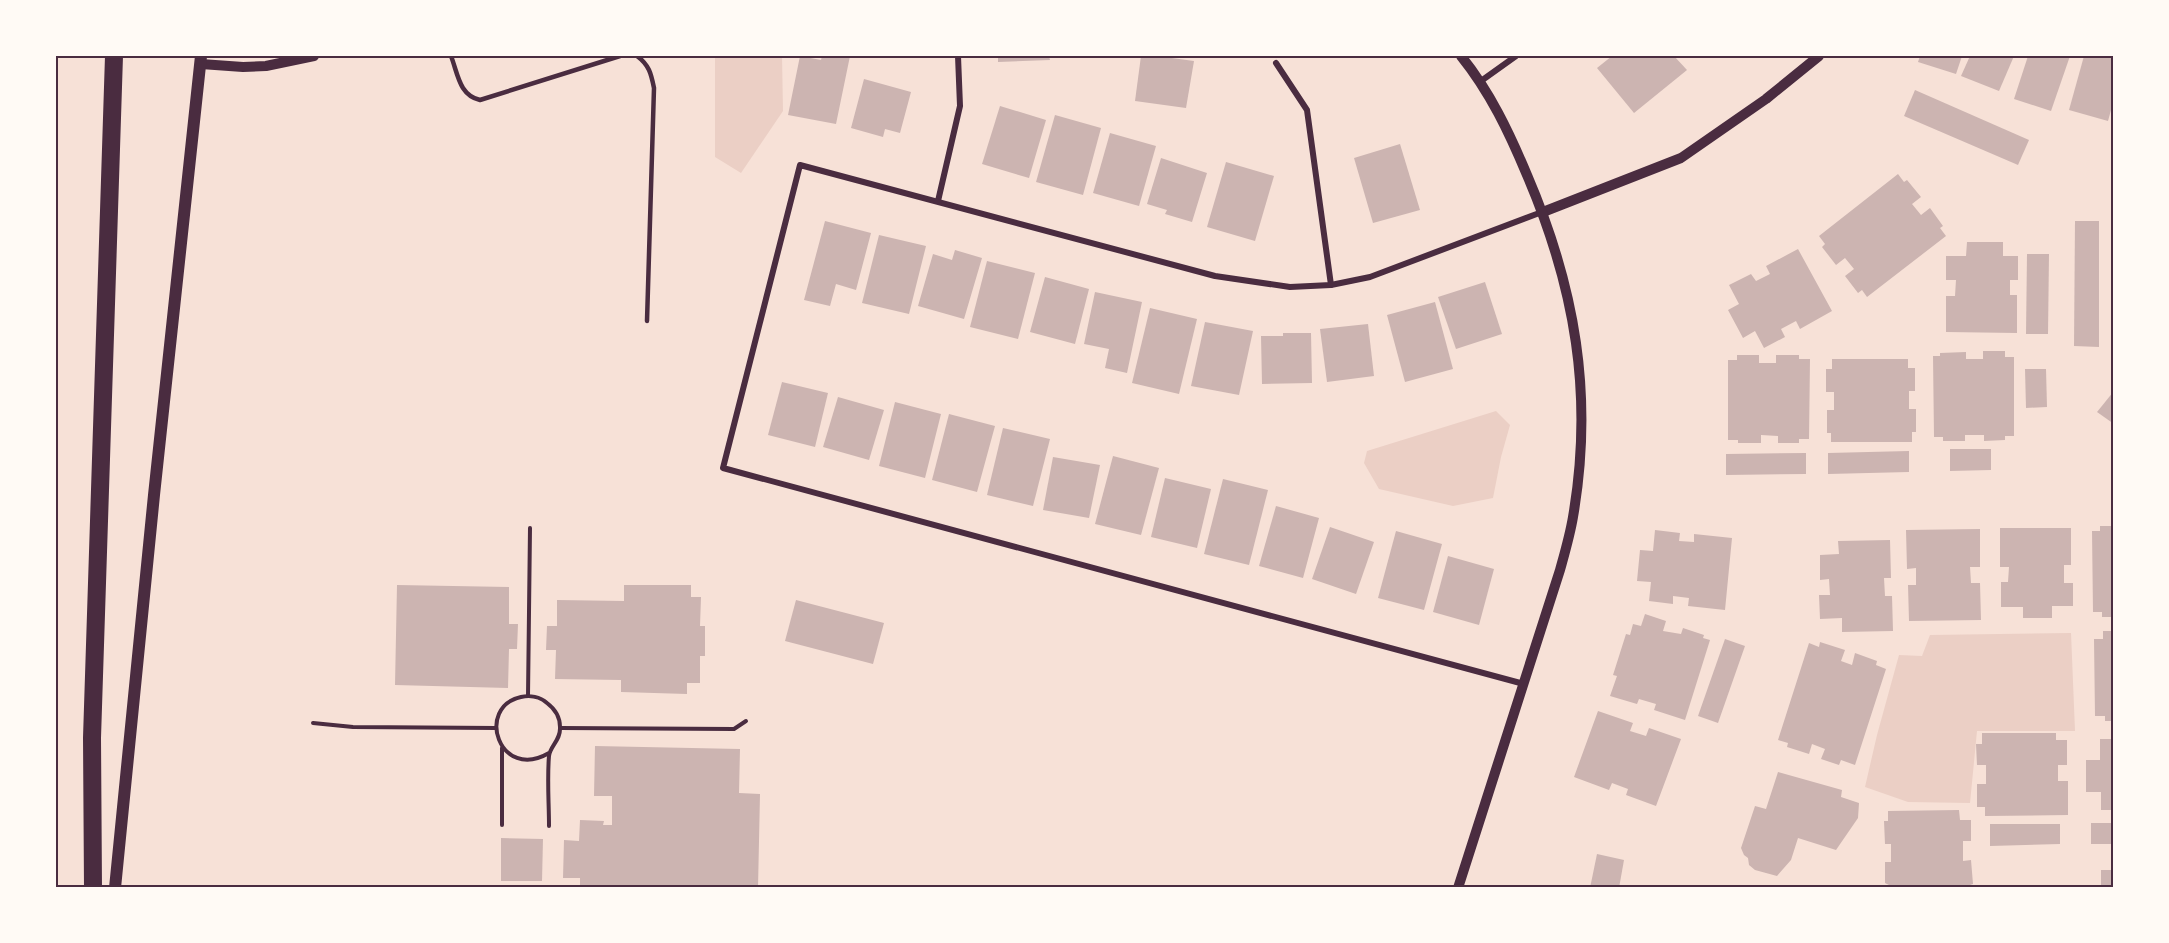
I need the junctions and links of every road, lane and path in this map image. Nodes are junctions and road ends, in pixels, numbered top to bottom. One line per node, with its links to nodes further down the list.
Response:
1 (114, 56): 28 (highway)
2 (314, 56): 10 (street)
3 (451, 56): 4 (lane)
4 (620, 56)
5 (637, 56): 16 (lane)
6 (958, 56): 13 (street)
7 (1461, 56): 12 (street)
8 (1516, 56): 12 (street)
9 (1819, 56): 14 (street)
10 (201, 60): 29 (main road)
11 (1276, 63): 15 (street)
12 (1481, 81): 14 (street)
13 (938, 201): 15 (street); 18 (street)
14 (1543, 212): 15 (street); 18 (street)
15 (1331, 285)
16 (647, 321)
17 (530, 528): 19 (path)
18 (1524, 685): 30 (street)
19 (528, 696): 22 (path); 23 (path)
20 (746, 721): 22 (path)
21 (313, 723): 23 (path)
22 (560, 728): 25 (path)
23 (496, 729): 24 (path)
24 (502, 747): 25 (path); 26 (path)
25 (549, 753): 27 (path)
26 (502, 825)
27 (549, 826)
28 (93, 888)
29 (115, 888)
30 (1458, 888)

